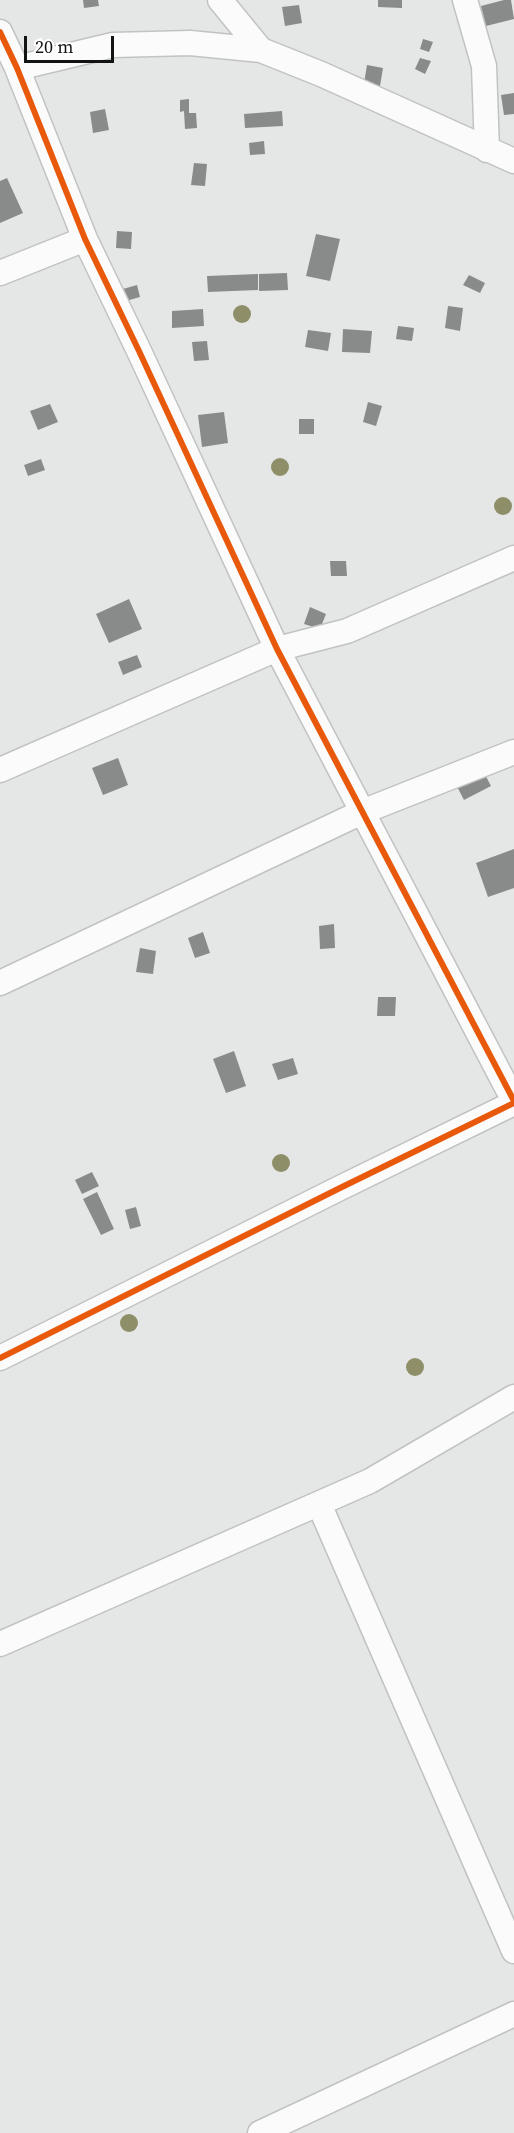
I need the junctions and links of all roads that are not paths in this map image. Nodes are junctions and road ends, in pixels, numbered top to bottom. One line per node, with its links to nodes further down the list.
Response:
1 (220, 0): 4 (street)
2 (465, 0): 6 (street)
3 (0, 32): 5 (street)
4 (261, 50): 5 (street); 6 (street)
5 (17, 68): 8 (street)
6 (487, 150): 7 (street)
7 (514, 161)
8 (85, 239): 9 (street); 11 (street)
9 (0, 273)
10 (514, 558): 11 (street)
11 (277, 649): 13 (street); 14 (street)
12 (514, 752): 14 (street)
13 (0, 770)
14 (362, 812): 15 (street); 16 (street)
15 (0, 983)
16 (514, 1102): 17 (street)
17 (0, 1358)
18 (514, 1397): 19 (street)
19 (319, 1504): 20 (street); 21 (street)
20 (0, 1644)
21 (514, 1951)
22 (514, 2014): 23 (street)
23 (260, 2133)

